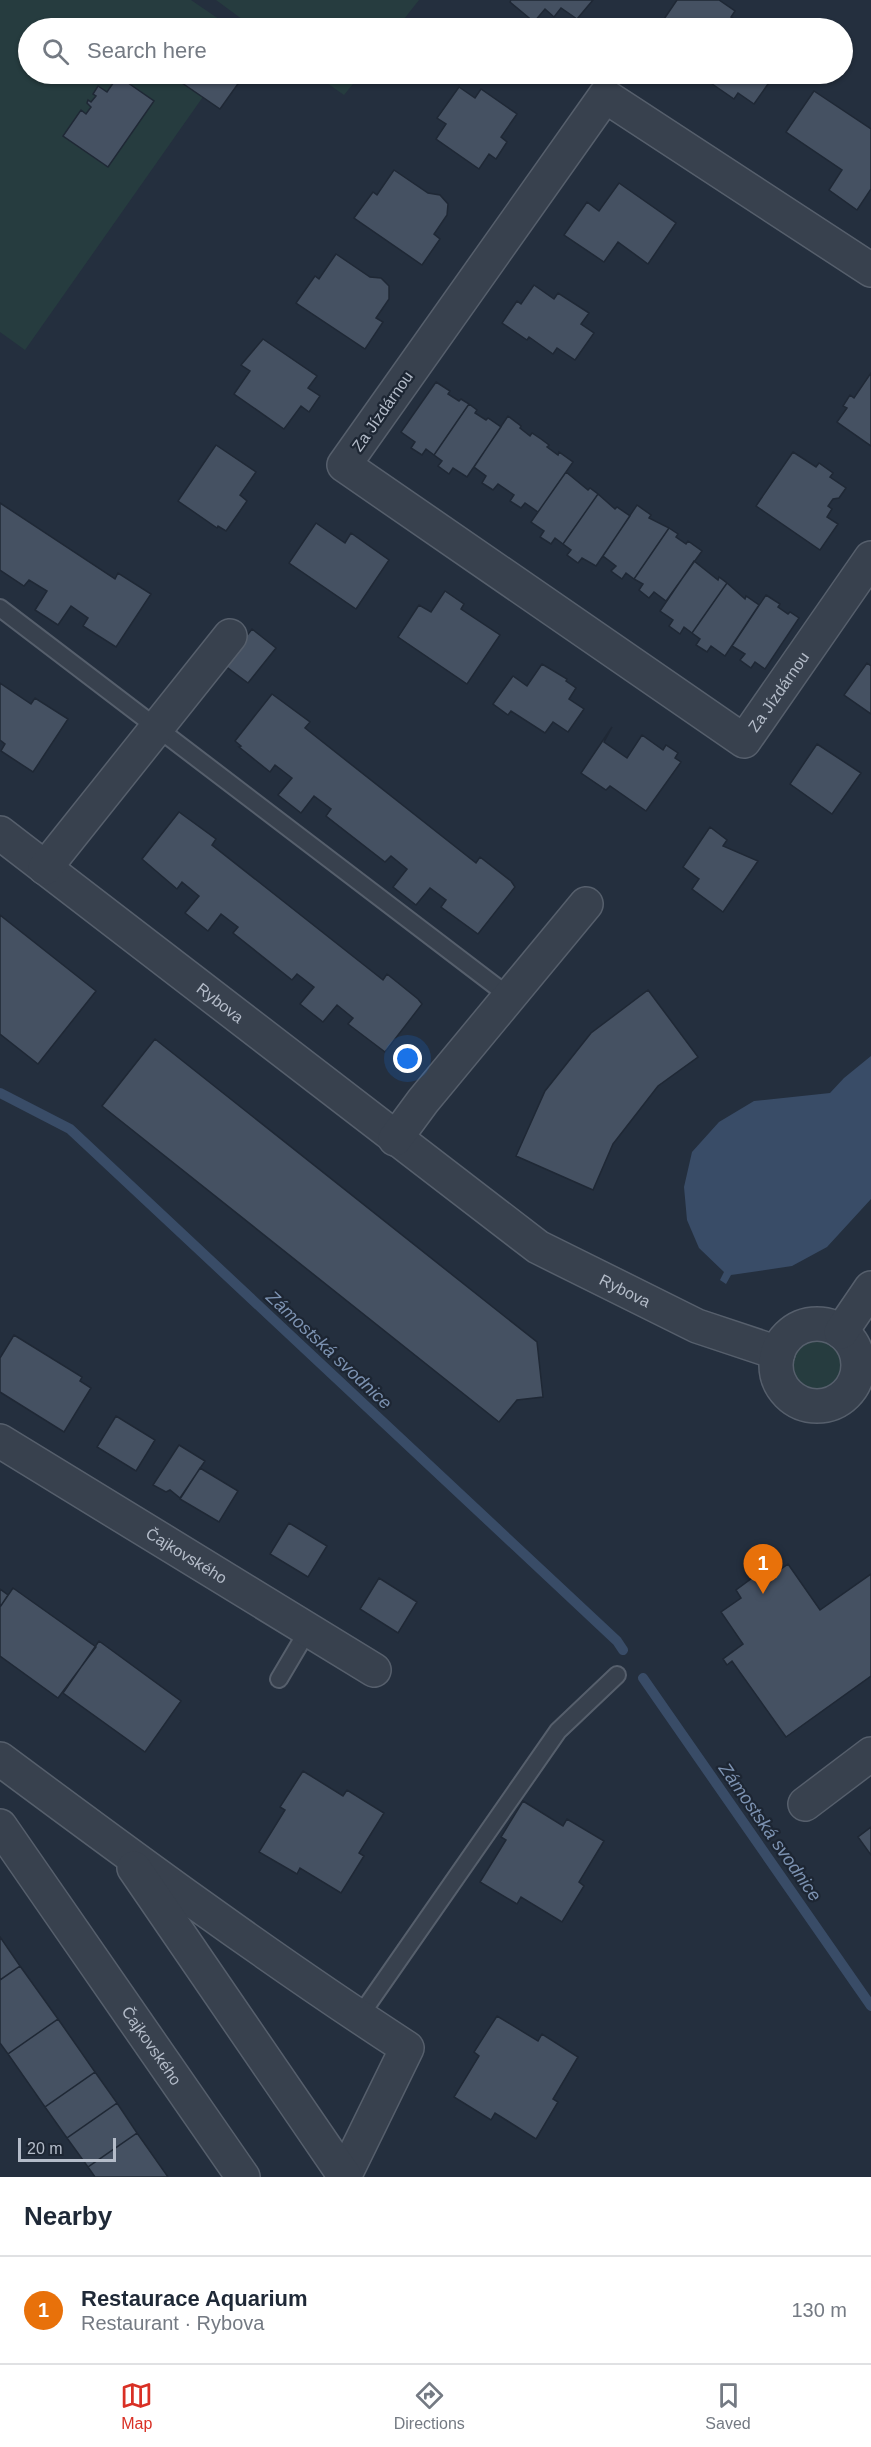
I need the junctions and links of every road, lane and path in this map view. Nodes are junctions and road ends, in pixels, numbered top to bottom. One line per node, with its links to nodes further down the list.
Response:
1 (871, 270): 2 (street, Za Jízdárnou)
2 (871, 558)
3 (0, 608): 5 (lane)
4 (230, 636): 5 (street)
5 (158, 727): 7 (street); 9 (lane)
6 (0, 833): 7 (street, Rybova)
7 (45, 868): 10 (street, Rybova)
8 (586, 904): 9 (street)
9 (510, 997): 10 (street)
10 (395, 1139): 13 (street, Rybova)
11 (871, 1288): 12 (street)
12 (841, 1332): 13 (street); 14 (street)
13 (778, 1353): 14 (street)
14 (861, 1397)
15 (0, 1441): 16 (street, Čajkovského)
16 (308, 1630): 17 (street, Čajkovského); 19 (lane)
17 (374, 1670)
18 (616, 1675): 25 (lane)
19 (279, 1679)
20 (871, 1754): 22 (street)
21 (0, 1759): 24 (street)
22 (805, 1804)
23 (0, 1826): 27 (street, Čajkovského)
24 (121, 1849): 25 (street); 26 (street)
25 (359, 2017): 26 (street)
26 (344, 2176)
27 (243, 2177)

